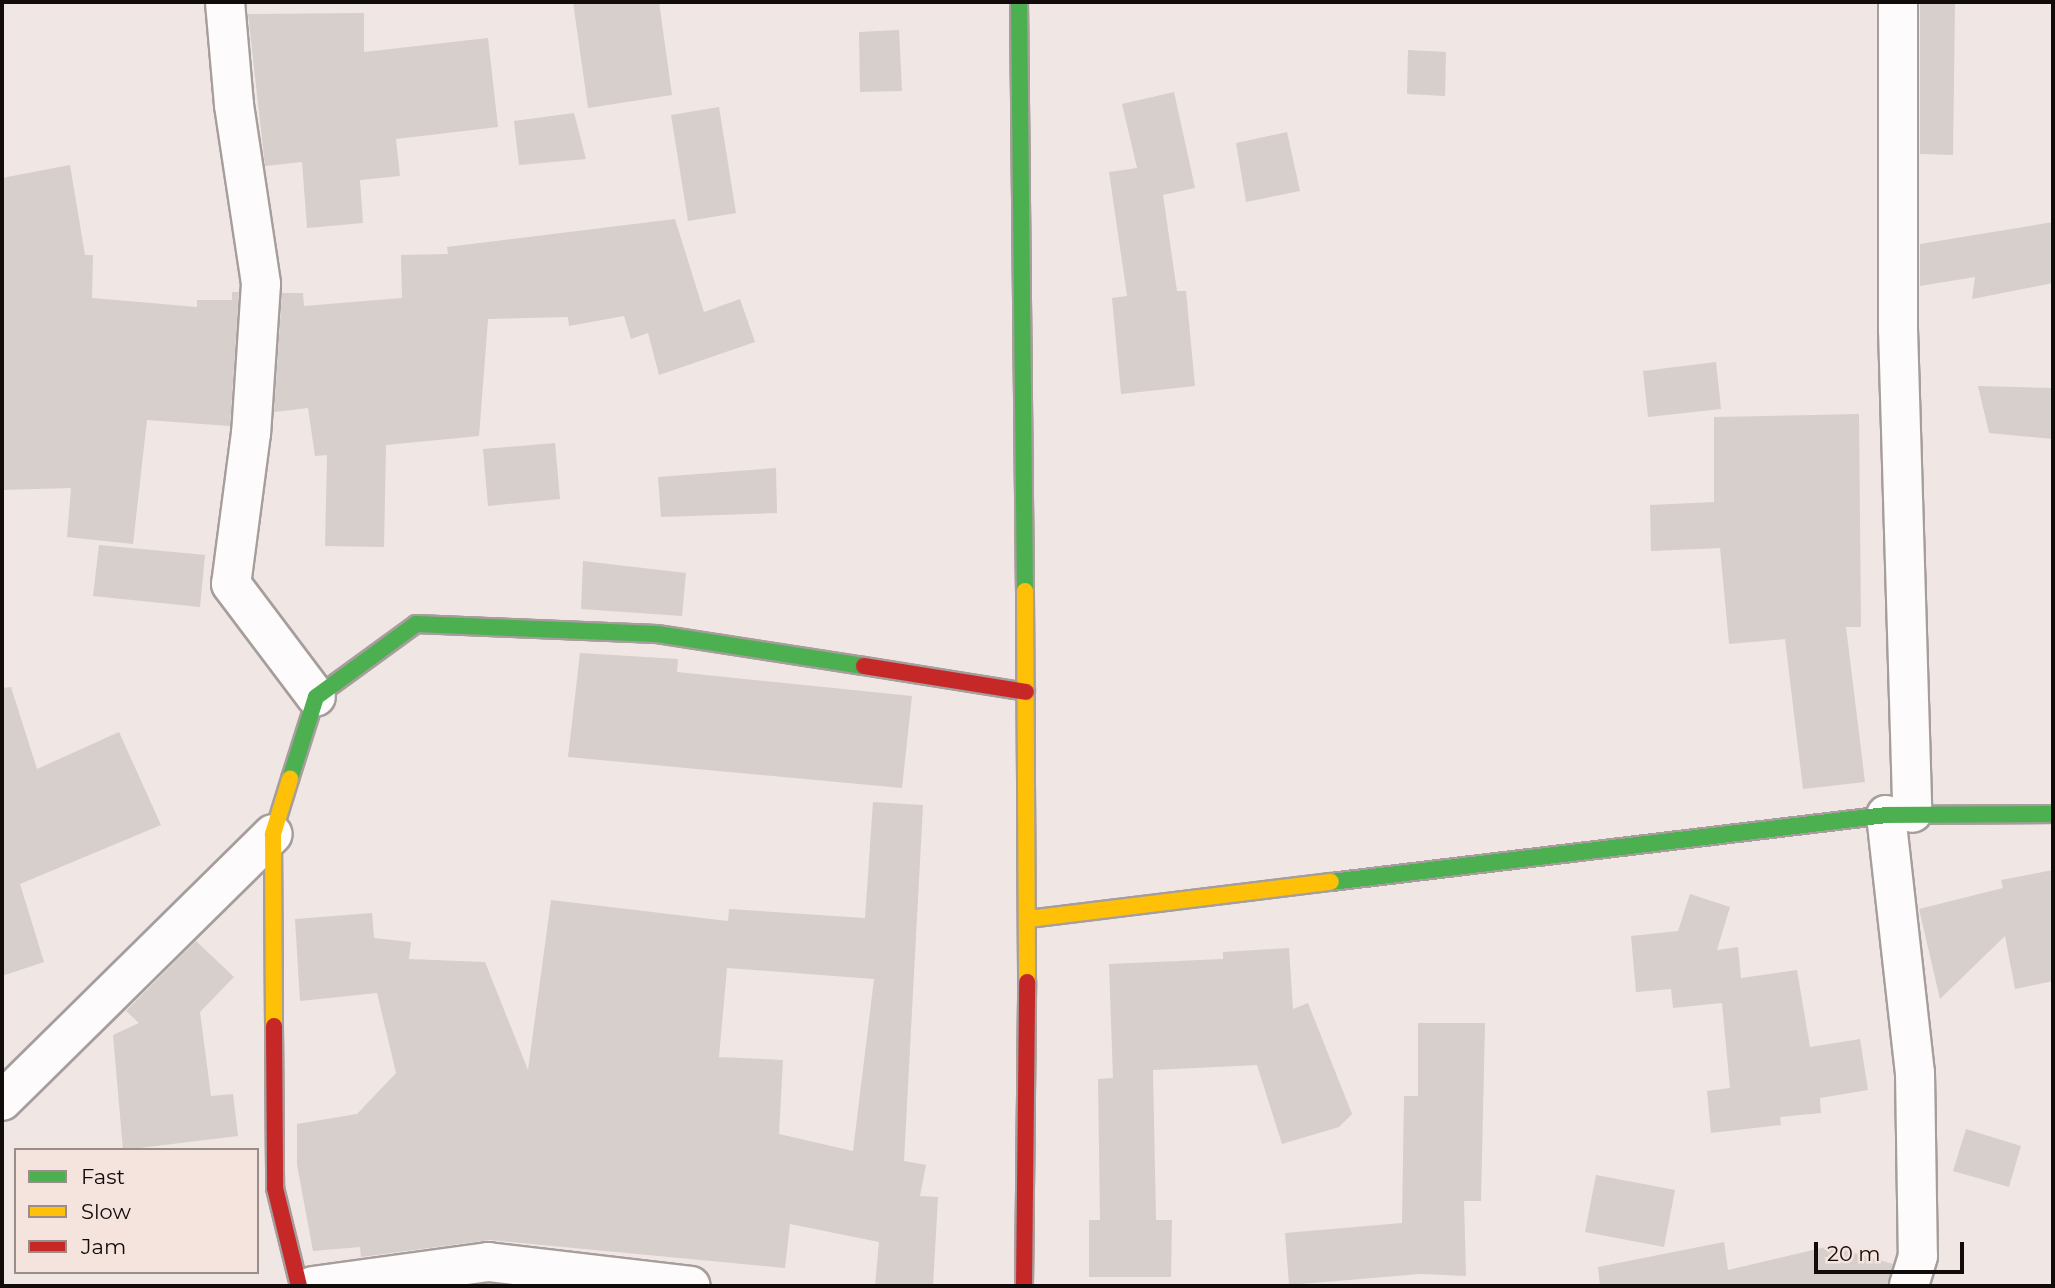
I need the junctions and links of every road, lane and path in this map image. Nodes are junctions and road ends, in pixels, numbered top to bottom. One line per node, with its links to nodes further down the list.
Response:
1 (225, 2): 5 (street)
2 (1018, 2): 4 (street)
3 (1898, 2): 6 (street)
4 (1026, 692): 5 (street); 9 (street)
5 (316, 697): 8 (street)
6 (1899, 814): 7 (street); 9 (street); 15 (street)
7 (2053, 814)
8 (273, 834): 10 (street); 11 (street)
9 (1028, 919): 14 (street)
10 (2, 1101)
11 (299, 1286)
12 (313, 1286): 13 (street)
13 (691, 1286)
14 (1024, 1286)
15 (1909, 1286)

